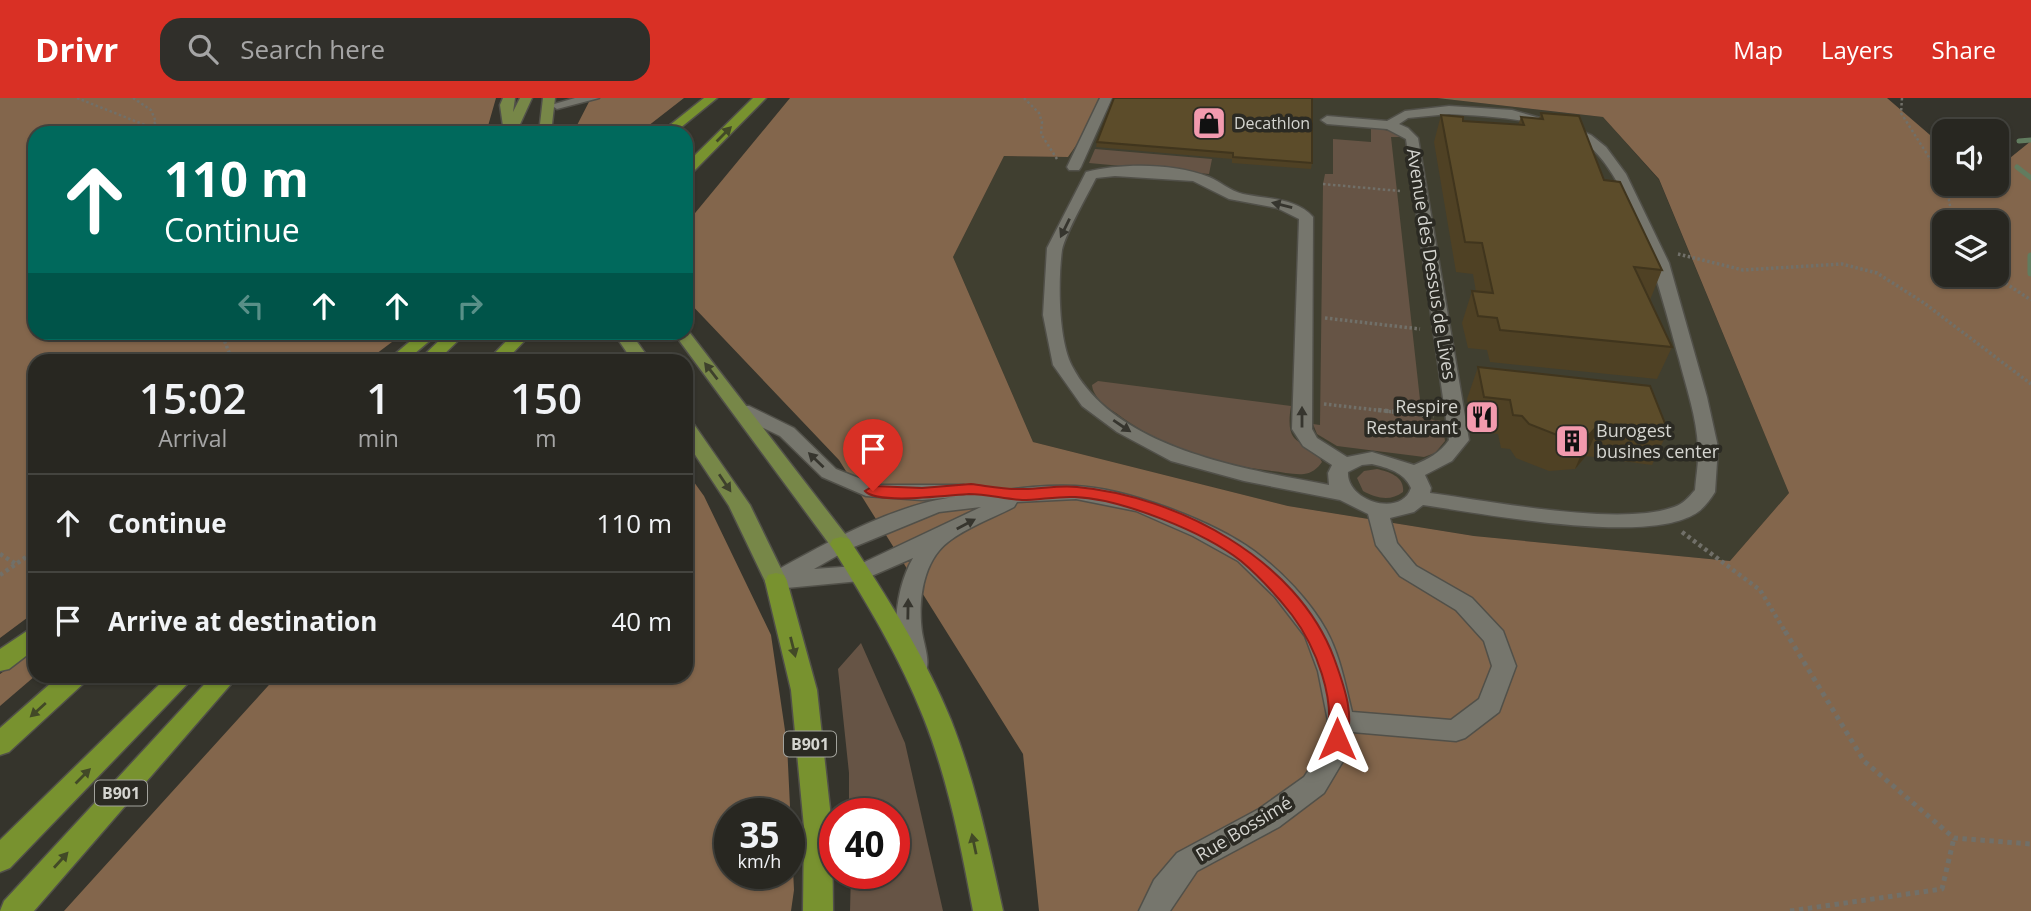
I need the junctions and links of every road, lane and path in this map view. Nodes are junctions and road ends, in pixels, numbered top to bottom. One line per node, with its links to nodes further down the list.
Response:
1 (77, 98): 15 (path)
2 (134, 98): 16 (path)
3 (509, 98): 17 (main road)
4 (526, 98): 18 (main road)
5 (593, 98): 12 (street)
6 (711, 98): 20 (highway)
7 (720, 98): 21 (highway)
8 (760, 98): 23 (highway, one-way to 8)
9 (1024, 98): 24 (path)
10 (1106, 98): 24 (street)
11 (1902, 98): 22 (path)
12 (557, 100): 19 (main road)
13 (1327, 120): 14 (street)
14 (1389, 125): 26 (street, Avenue des Dessus de Lives); 27 (street)
15 (147, 126)
16 (151, 126)
17 (509, 126)
18 (513, 126)
19 (545, 126)
20 (675, 126)
21 (691, 126)
22 (1932, 162)
23 (693, 164)
24 (1067, 167)
25 (1323, 184): 26 (path)
26 (1422, 193): 45 (street, Avenue des Dessus de Lives)
27 (1654, 248): 39 (path); 50 (street)
28 (2009, 286): 29 (path)
29 (2031, 300)
30 (1304, 316): 31 (path); 40 (street); 47 (street, one-way to 47)
31 (1396, 326)
32 (422, 340): 36 (highway)
33 (450, 340): 37 (highway)
34 (517, 340): 38 (highway)
35 (687, 340): 41 (main road, one-way to 35)
36 (404, 354)
37 (435, 354)
38 (503, 354)
39 (2031, 384)
40 (1302, 402): 42 (path); 44 (street, one-way to 40)
41 (742, 410): 46 (street, one-way to 41); 52 (main road)
42 (1416, 414)
43 (693, 437): 58 (main road, B901, one-way to 58)
44 (1345, 464): 45 (street); 47 (street)
45 (1412, 473): 48 (street)
46 (1021, 495): 51 (street, one-way to 46); 52 (street); 65 (street, Rue Bossimé)
47 (1346, 495): 49 (street)
48 (1420, 498): 49 (street); 50 (street)
49 (1377, 509): 65 (street)
50 (1662, 518): 67 (path)
51 (938, 538): 56 (street); 61 (street, one-way to 51)
52 (841, 544): 56 (highway); 58 (street)
53 (0, 554): 55 (path)
54 (28, 556): 55 (path)
55 (16, 565): 57 (path)
56 (860, 573): 58 (street); 61 (highway)
57 (0, 575)
58 (776, 581): 71 (highway, B901, one-way to 71)
59 (28, 642): 60 (highway)
60 (0, 662)
61 (918, 676): 72 (highway, one-way to 61)
62 (67, 683): 66 (highway, one-way to 66)
63 (176, 683): 69 (highway, one-way to 63)
64 (220, 683): 70 (highway, B901, one-way to 64)
65 (1341, 721): 73 (street, Rue Bossimé)
66 (0, 744)
67 (1954, 838): 68 (path); 74 (path)
68 (2031, 845)
69 (0, 859)
70 (15, 911)
71 (818, 911)
72 (988, 911)
73 (1154, 911)
74 (1790, 911)

